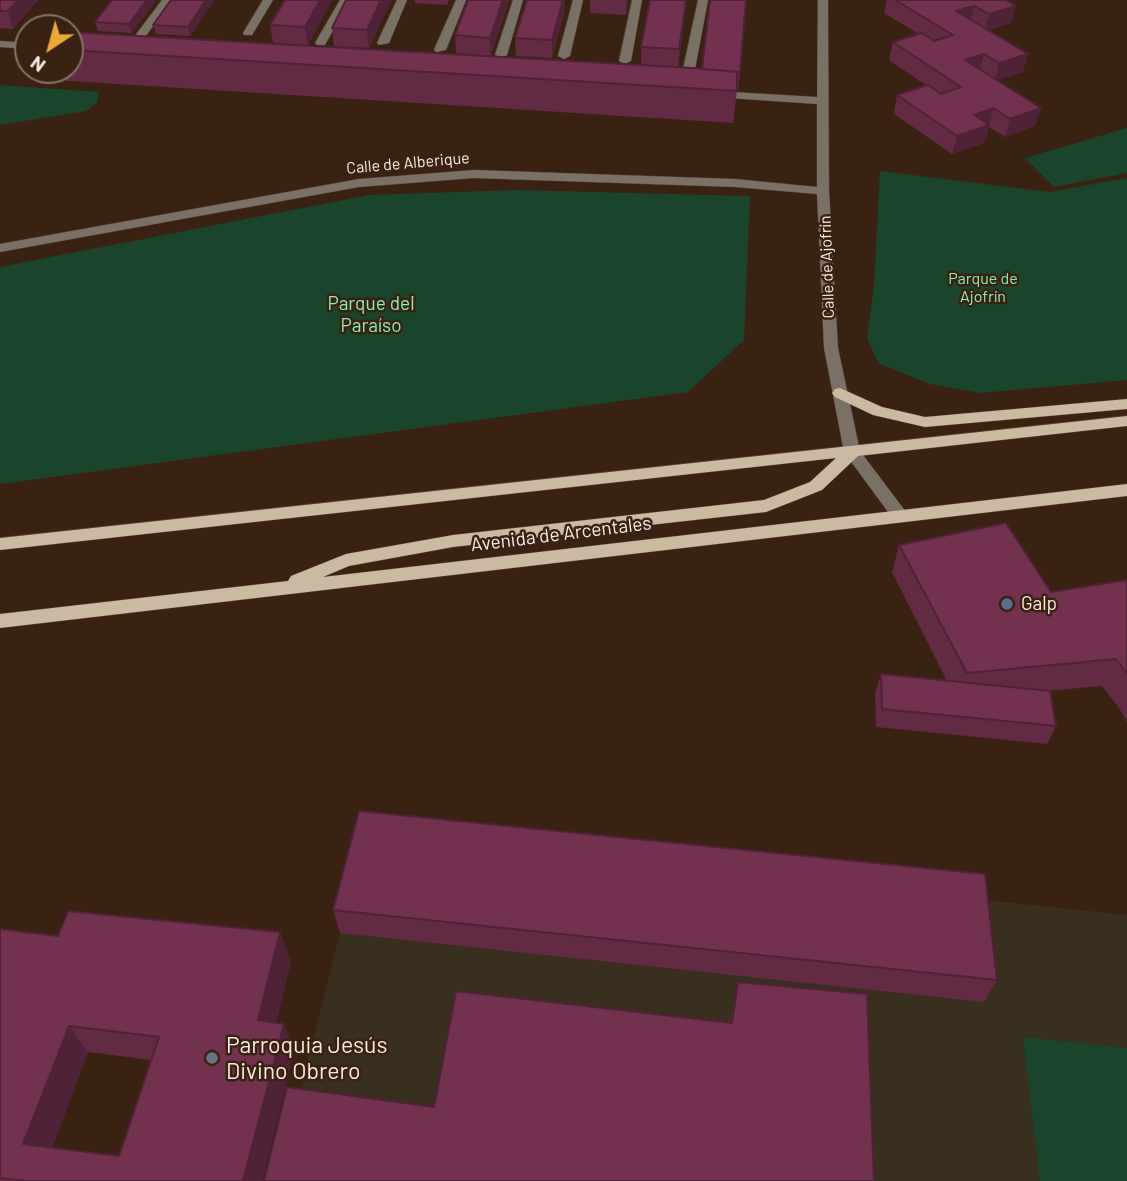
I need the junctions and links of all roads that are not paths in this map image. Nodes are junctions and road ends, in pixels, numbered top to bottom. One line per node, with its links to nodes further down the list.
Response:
1 (167, 0): 15 (street)
2 (268, 0): 11 (street)
3 (345, 0): 12 (street)
4 (402, 0): 13 (street)
5 (461, 0): 14 (street)
6 (518, 0): 16 (street)
7 (578, 0): 17 (street)
8 (637, 0): 18 (street)
9 (703, 0): 19 (street)
10 (822, 0): 21 (street, Calle de Ajofrín)
11 (248, 33)
12 (321, 43)
13 (383, 43)
14 (440, 50)
15 (142, 54)
16 (501, 55)
17 (564, 56)
18 (625, 61)
19 (689, 68)
20 (702, 93): 21 (street)
21 (822, 101): 22 (street, Calle de Ajofrín)
22 (823, 191): 23 (street, Calle de Alberique); 24 (street, Calle de Ajofrín)
23 (0, 248)
24 (840, 393): 25 (main road); 27 (street, Calle de Ajofrín)
25 (1127, 404)
26 (1127, 421): 27 (main road)
27 (852, 452): 29 (street, Calle de Ajofrín); 30 (main road); 31 (main road)
28 (1127, 490): 29 (main road, Avenida de Arcentales)
29 (900, 516): 31 (main road, Avenida de Arcentales)
30 (0, 544)
31 (278, 589): 32 (main road, Avenida de Arcentales)
32 (0, 621)

